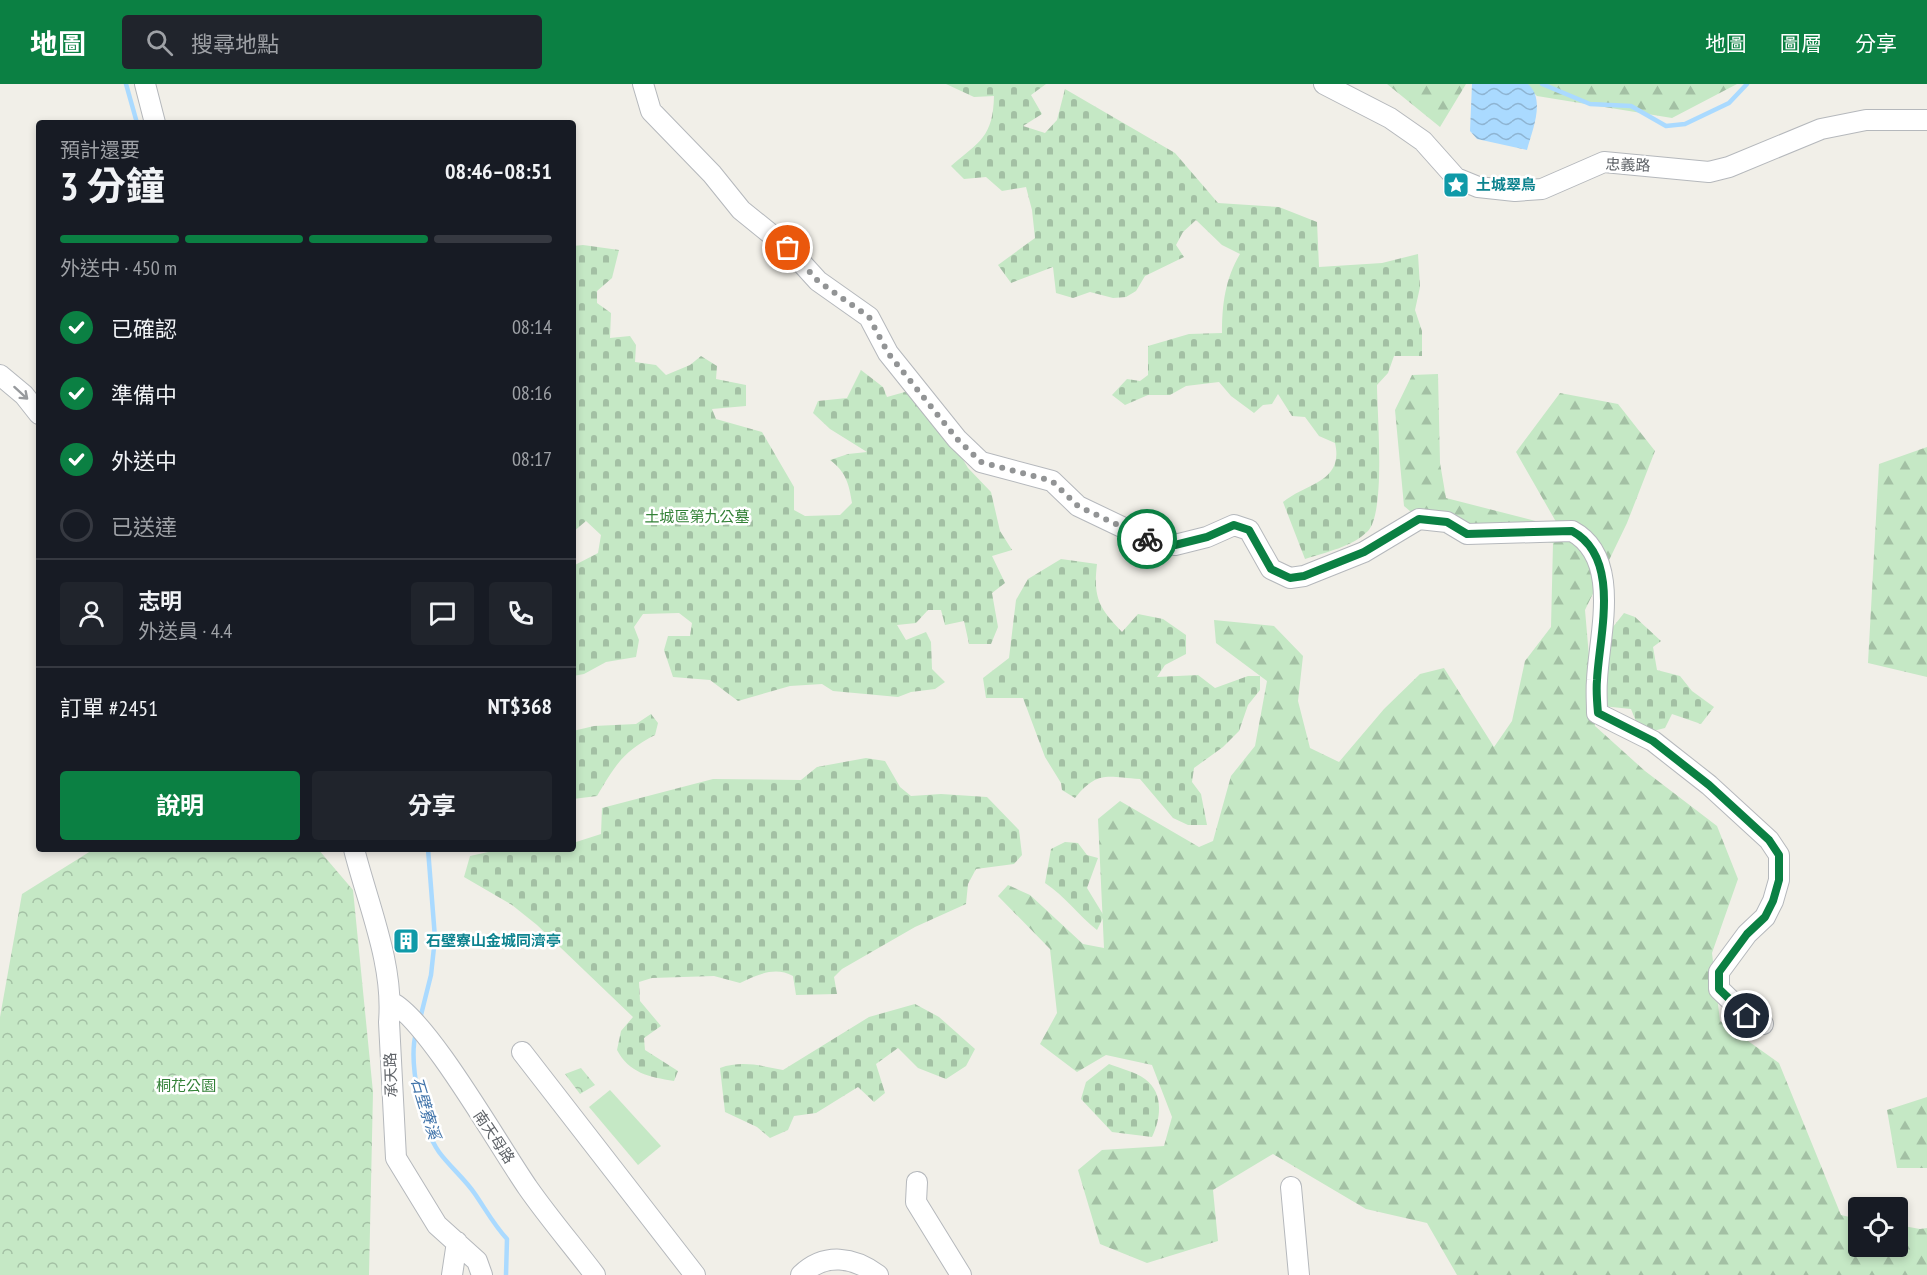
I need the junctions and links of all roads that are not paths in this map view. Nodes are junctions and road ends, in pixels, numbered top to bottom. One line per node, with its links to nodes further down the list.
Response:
1 (145, 84): 4 (street)
2 (643, 84): 10 (street)
3 (1324, 84): 5 (street, 忠義路)
4 (154, 120)
5 (1927, 120)
6 (0, 375): 7 (street, one-way to 7)
7 (36, 410)
8 (355, 852): 9 (street, 承天路)
9 (396, 1005): 14 (street, 承天路); 17 (street, 南天母路)
10 (1763, 1024)
11 (522, 1052): 18 (street)
12 (917, 1182): 21 (street)
13 (1291, 1187): 22 (street)
14 (457, 1242): 15 (street); 16 (street, 承天路)
15 (452, 1275)
16 (482, 1275)
17 (595, 1275)
18 (695, 1275)
19 (801, 1275): 20 (street)
20 (878, 1275)
21 (961, 1275)
22 (1299, 1275)

